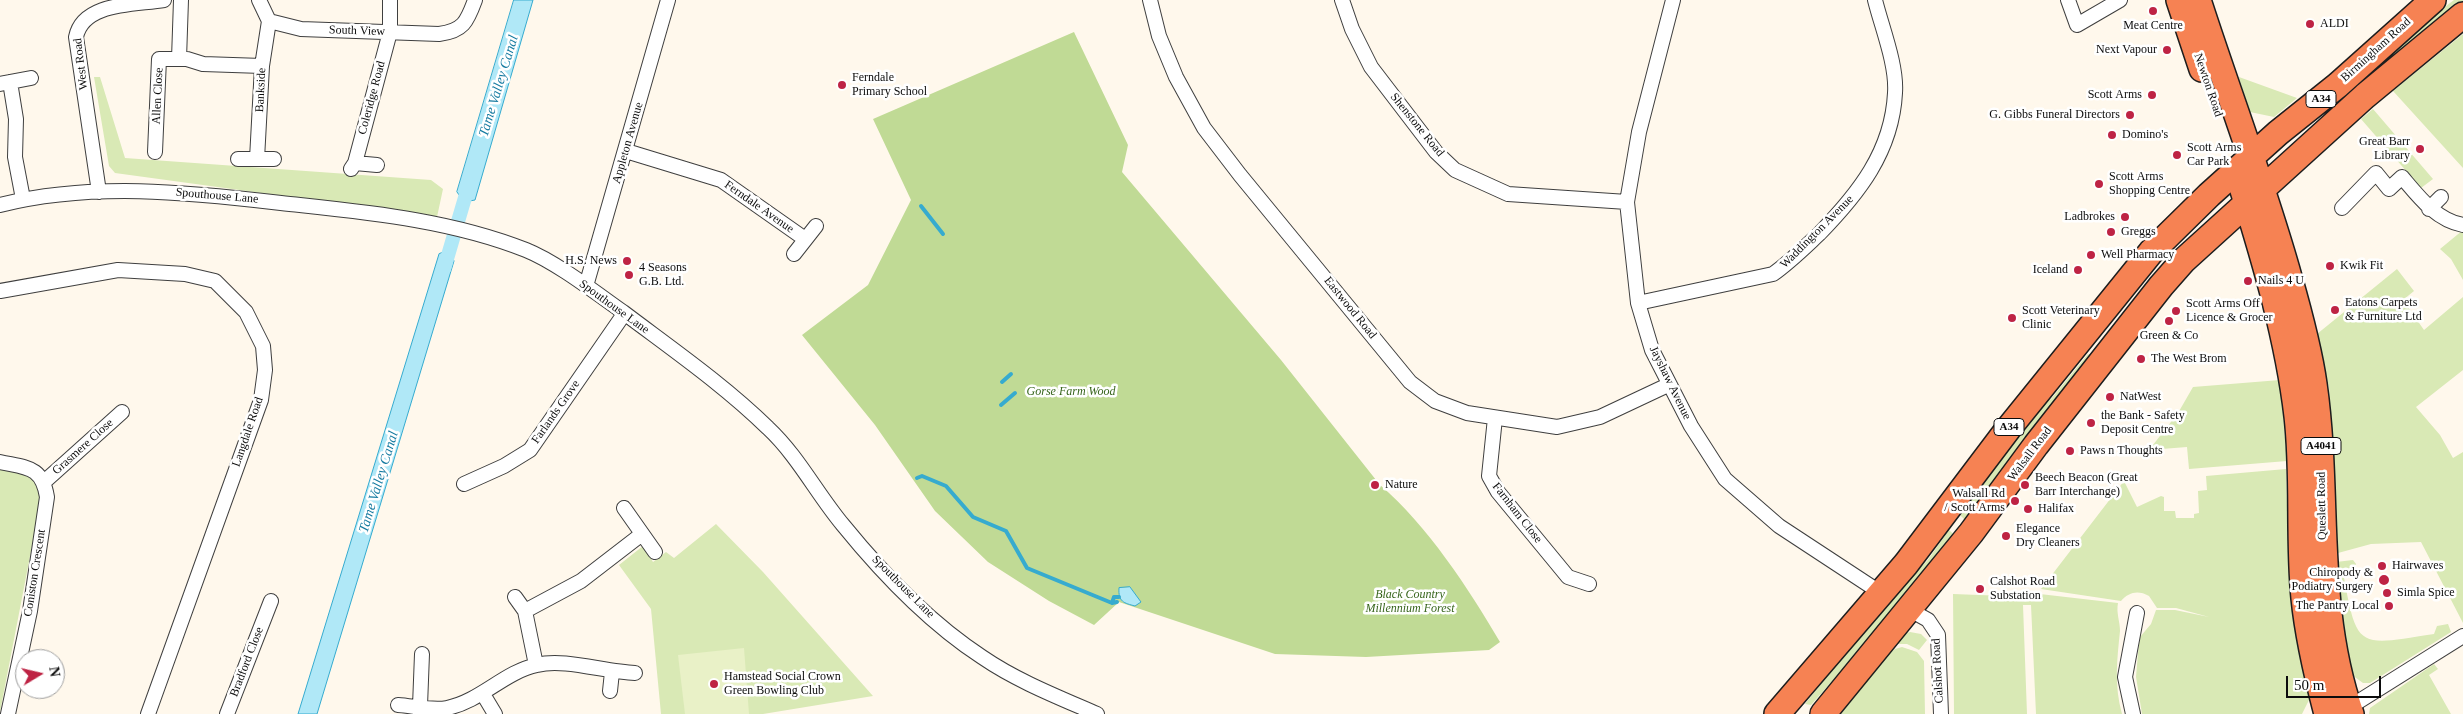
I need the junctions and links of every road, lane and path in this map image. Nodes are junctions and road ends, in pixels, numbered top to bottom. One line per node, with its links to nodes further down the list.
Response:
1 (164, 0): 16 (street, West Road)
2 (180, 0): 20 (street, Allen Close)
3 (259, 0): 18 (street)
4 (390, 0): 19 (street, Coleridge Road)
5 (475, 0): 19 (street, South View)
6 (668, 0): 24 (street, Appleton Avenue)
7 (1150, 0): 53 (street, Eastwood Road)
8 (1342, 0): 34 (street, Shenstone Road)
9 (1673, 0): 34 (street, Jayshaw Avenue)
10 (1875, 0): 46 (street, Waddington Avenue)
11 (2068, 0): 12 (street)
12 (2120, 0)
13 (2179, 0): 30 (highway, Newton Road / A4041)
14 (2198, 0): 30 (highway, Newton Road / A4041)
15 (2433, 0): 30 (highway, Birmingham Road / A34)
16 (119, 4): 31 (street, West Road)
17 (2463, 15): 30 (highway, A34)
18 (269, 21): 19 (street, South View); 21 (street, Bankside)
19 (390, 32): 29 (street, Coleridge Road)
20 (179, 59): 21 (street, Allen Close); 25 (street, Allen Close)
21 (262, 66): 27 (street, Bankside)
22 (31, 78): 23 (street)
23 (5, 83): 33 (street)
24 (626, 151): 41 (street, Ferndale Avenue); 44 (street, Appleton Avenue)
25 (155, 152)
26 (238, 159): 27 (street)
27 (257, 159): 28 (street)
28 (274, 159)
29 (377, 165)
30 (2249, 180): 40 (highway, Walsall Road / A34); 43 (highway, Queslett Road / A4041); 48 (highway, Queslett Road / A4041); 49 (highway, A34)
31 (99, 192): 33 (street, Spouthouse Lane); 44 (street, Spouthouse Lane)
32 (2441, 197): 37 (street)
33 (23, 199): 35 (street, Spouthouse Lane)
34 (1627, 202): 46 (street, Jayshaw Avenue)
35 (0, 205)
36 (2342, 208): 37 (street)
37 (2429, 209): 38 (street)
38 (2463, 225)
39 (816, 226): 41 (street, Ferndale Avenue)
40 (2214, 232): 43 (highway); 50 (highway, Walsall Road / A34)
41 (805, 239): 42 (street, Ferndale Avenue)
42 (794, 254)
43 (2267, 275): 48 (highway, Queslett Road / A4041)
44 (586, 286): 47 (street, Spouthouse Lane)
45 (0, 291): 81 (street, Langdale Road)
46 (1638, 303): 51 (street, Jayshaw Avenue)
47 (624, 314): 56 (street, Farlands Grove); 84 (street, Spouthouse Lane)
48 (2293, 337): 79 (highway, Queslett Road / A4041)
49 (2078, 345): 50 (highway); 58 (highway, A34)
50 (2107, 356): 59 (highway, Walsall Road / A34)
51 (1668, 385): 53 (street, Eastwood Road); 63 (street, Jayshaw Avenue)
52 (122, 412): 55 (street, Grasmere Close)
53 (1495, 418): 62 (street, Farnham Close)
54 (0, 462): 55 (street)
55 (44, 482): 80 (street, Coniston Crescent)
56 (464, 484)
57 (624, 508): 60 (street)
58 (1944, 512): 59 (highway); 63 (highway, A34)
59 (1971, 533): 66 (highway, Walsall Road / A34)
60 (642, 534): 61 (street); 67 (street)
61 (655, 552)
62 (1589, 584)
63 (1881, 593): 85 (highway, A34)
64 (516, 597): 67 (street)
65 (264, 607): 82 (street, Bradford Close)
66 (1910, 610): 72 (highway, Walsall Road / A34); 88 (street, Calshot Road)
67 (525, 611): 71 (street)
68 (2136, 613): 89 (street)
69 (2463, 636): 79 (street)
70 (422, 654): 78 (street)
71 (536, 665): 73 (street); 76 (street)
72 (1863, 665): 86 (highway); 87 (highway, Walsall Road / A34)
73 (612, 672): 74 (street); 75 (street)
74 (635, 673)
75 (610, 691)
76 (483, 694): 78 (street); 83 (street)
77 (398, 705): 78 (street)
78 (420, 706)
79 (2342, 712)
80 (8, 714)
81 (148, 714)
82 (228, 714)
83 (495, 714)
84 (1097, 714)
85 (1777, 714)
86 (1812, 714)
87 (1823, 714)
88 (1940, 714)
89 (2133, 714)

